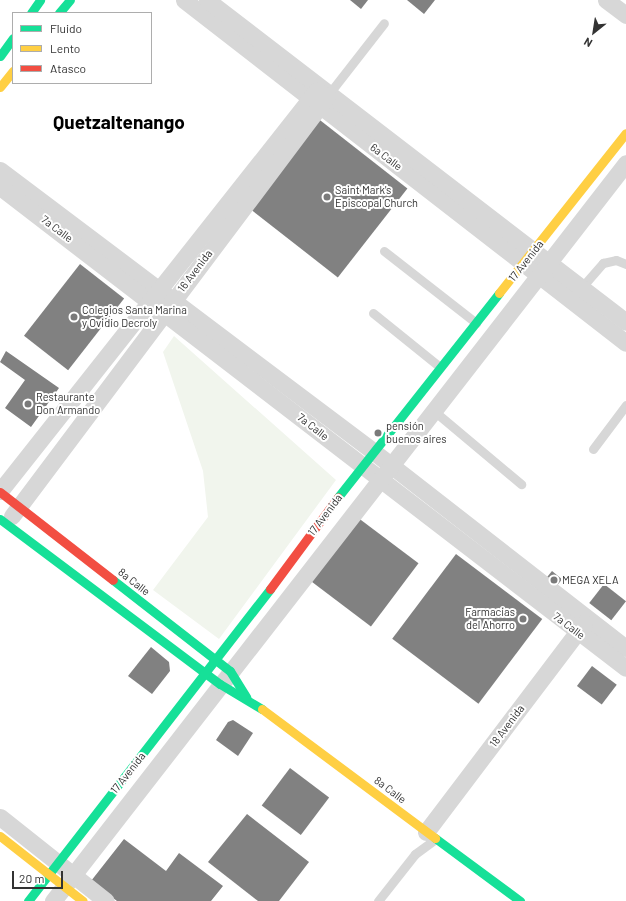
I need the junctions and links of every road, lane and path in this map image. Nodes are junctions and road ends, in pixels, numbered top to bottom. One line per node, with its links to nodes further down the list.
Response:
1 (40, 0): 6 (street)
2 (70, 0): 7 (street)
3 (184, 0): 14 (street, 6a Calle)
4 (207, 0): 14 (street, 6a Calle)
5 (606, 0): 8 (street)
6 (32, 12)
7 (60, 12)
8 (626, 15)
9 (384, 24): 14 (lane)
10 (12, 39): 11 (street)
11 (0, 56)
12 (12, 72): 13 (street)
13 (0, 87)
14 (319, 97): 20 (street, 6a Calle); 24 (street, 16 Avenida)
15 (626, 133): 20 (street, 17 Avenida)
16 (626, 163): 22 (street, 17 Avenida)
17 (0, 170): 24 (street, 7a Calle)
18 (0, 187): 24 (street, 7a Calle)
19 (384, 251): 27 (lane)
20 (529, 257): 22 (street, 6a Calle); 27 (street, 17 Avenida)
21 (626, 264): 23 (lane)
22 (545, 269): 23 (street, 6a Calle); 28 (street, 6a Calle); 31 (street, 17 Avenida)
23 (582, 287): 26 (street, 6a Calle)
24 (163, 301): 33 (street, 7a Calle); 35 (street, 7a Calle); 38 (street, 16 Avenida); 39 (street, 16 Avenida)
25 (373, 313): 29 (lane)
26 (626, 322)
27 (477, 324): 29 (street, 17 Avenida)
28 (626, 343)
29 (441, 368): 33 (street, 17 Avenida)
30 (626, 405): 32 (lane)
31 (434, 411): 34 (street, 17 Avenida); 37 (lane)
32 (592, 449)
33 (374, 452): 34 (street, 7a Calle); 35 (street, 17 Avenida)
34 (389, 464): 36 (street, 17 Avenida); 41 (street, 7a Calle)
35 (361, 466): 36 (street, 7a Calle); 43 (street, 17 Avenida)
36 (378, 478): 41 (street, 7a Calle); 46 (street, 17 Avenida)
37 (521, 484)
38 (0, 492): 39 (street, 8a Calle)
39 (18, 508): 40 (street, 16 Avenida); 43 (street, 8a Calle)
40 (3, 522): 45 (street, 8a Calle)
41 (587, 629): 42 (street, 7a Calle); 44 (street, 7a Calle); 50 (street, 18 Avenida)
42 (626, 648)
43 (217, 660): 45 (street, 17 Avenida); 46 (street, 8a Calle)
44 (626, 668)
45 (206, 674): 46 (street, 8a Calle); 51 (street, 17 Avenida)
46 (225, 677): 47 (street, 8a Calle); 47 (street, 8a Calle); 52 (street, 17 Avenida)
47 (246, 696): 50 (street, 8a Calle)
48 (0, 817): 51 (street)
49 (0, 836): 51 (street)
50 (431, 836): 57 (lane); 58 (street, 8a Calle)
51 (53, 869): 52 (street); 53 (street, 17 Avenida)
52 (69, 881): 54 (street, 17 Avenida); 55 (street); 56 (street)
53 (28, 901)
54 (53, 901)
55 (83, 901)
56 (106, 901)
57 (378, 901)
58 (520, 901)

